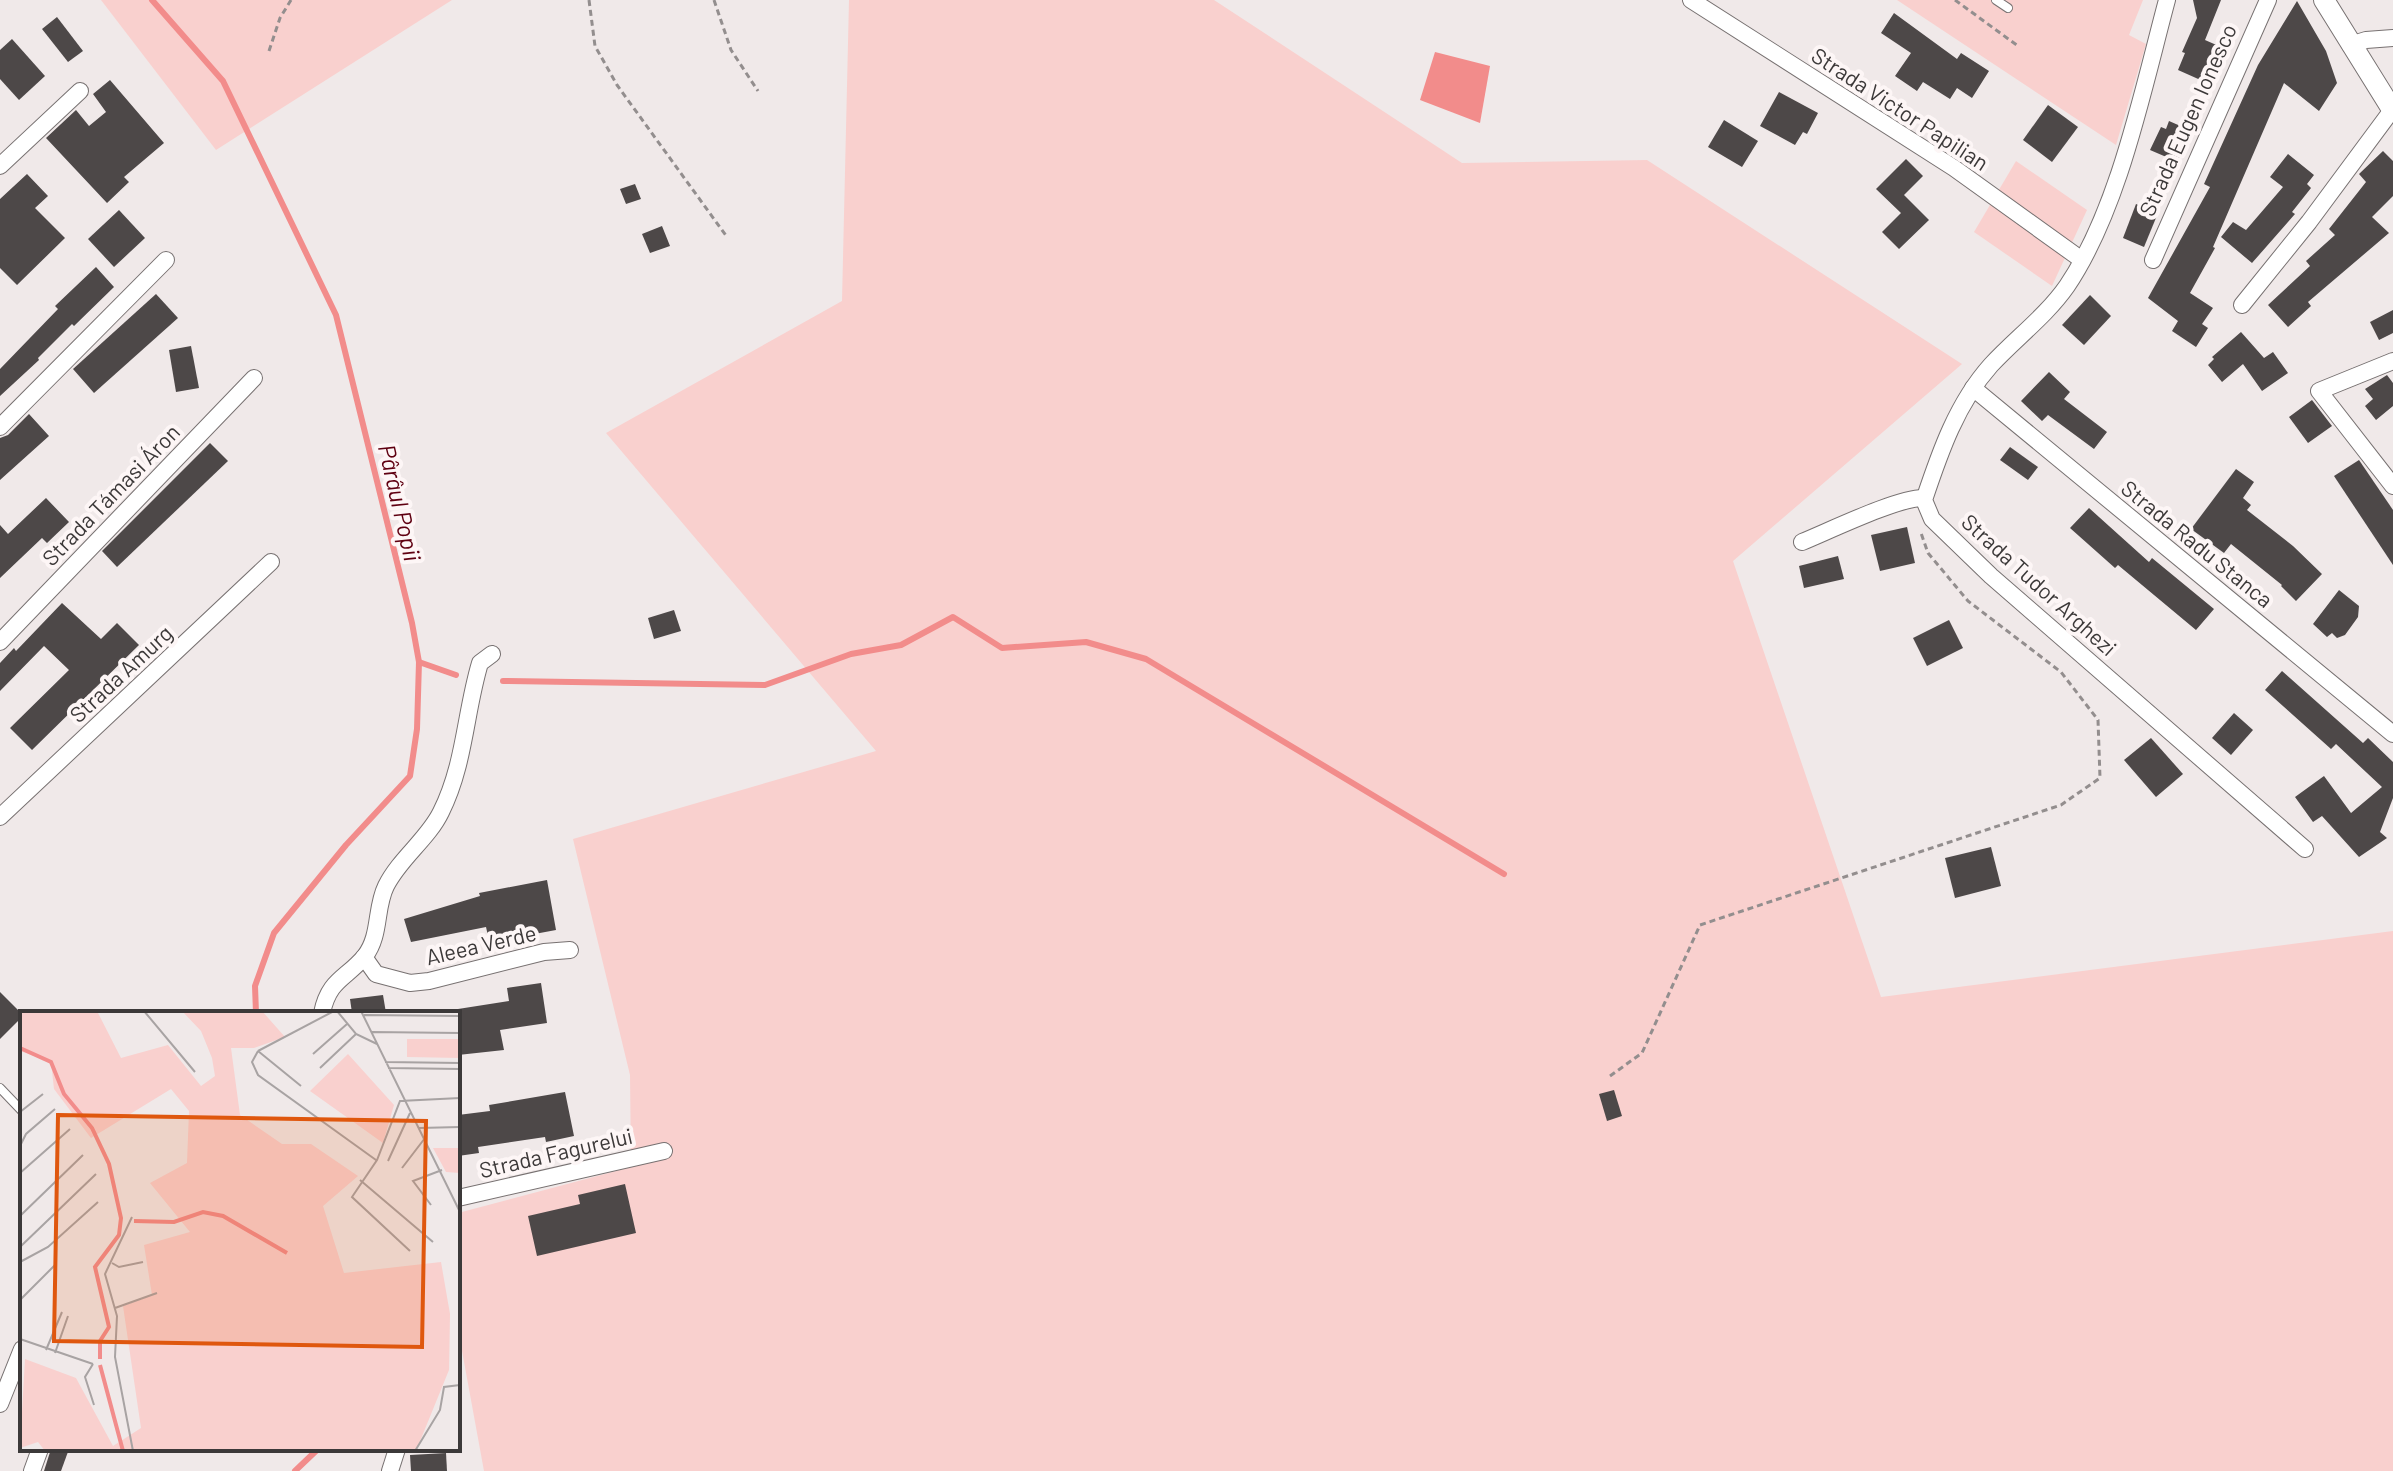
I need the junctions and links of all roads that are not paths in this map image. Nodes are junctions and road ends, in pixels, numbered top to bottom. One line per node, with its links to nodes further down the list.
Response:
1 (1691, 0): 13 (street, Strada Victor Papilian)
2 (1996, 0): 6 (lane)
3 (2167, 0): 13 (street)
4 (2268, 0): 14 (street, Strada Eugen Ionesco)
5 (2324, 0): 8 (street)
6 (2008, 8)
7 (2393, 38): 8 (street)
8 (2350, 45): 10 (street)
9 (80, 91): 11 (street)
10 (2393, 110): 15 (street)
11 (0, 166)
12 (166, 260): 19 (street)
13 (2082, 260): 18 (street)
14 (2153, 260)
15 (2242, 305)
16 (2393, 361): 20 (street)
17 (254, 378): 24 (street, Strada Támasi Áron)
18 (1973, 388): 21 (street); 26 (street, Strada Radu Stanca)
19 (0, 427)
20 (2393, 486)
21 (1921, 498): 22 (street); 28 (street, Strada Tudor Arghezi)
22 (1802, 542)
23 (271, 562): 27 (street, Strada Amurg)
24 (0, 642)
25 (492, 654): 30 (street)
26 (2393, 734)
27 (0, 817)
28 (2305, 849)
29 (570, 950): 30 (street, Aleea Verde)
30 (364, 957): 31 (street)
31 (323, 1011)
32 (0, 1088): 33 (lane)
33 (20, 1109)
34 (664, 1151): 35 (street, Strada Fagurelui)
35 (460, 1198)
36 (20, 1354): 37 (street)
37 (0, 1404)
38 (39, 1451): 40 (street)
39 (396, 1451): 41 (street)
40 (32, 1471)
41 (390, 1471)

